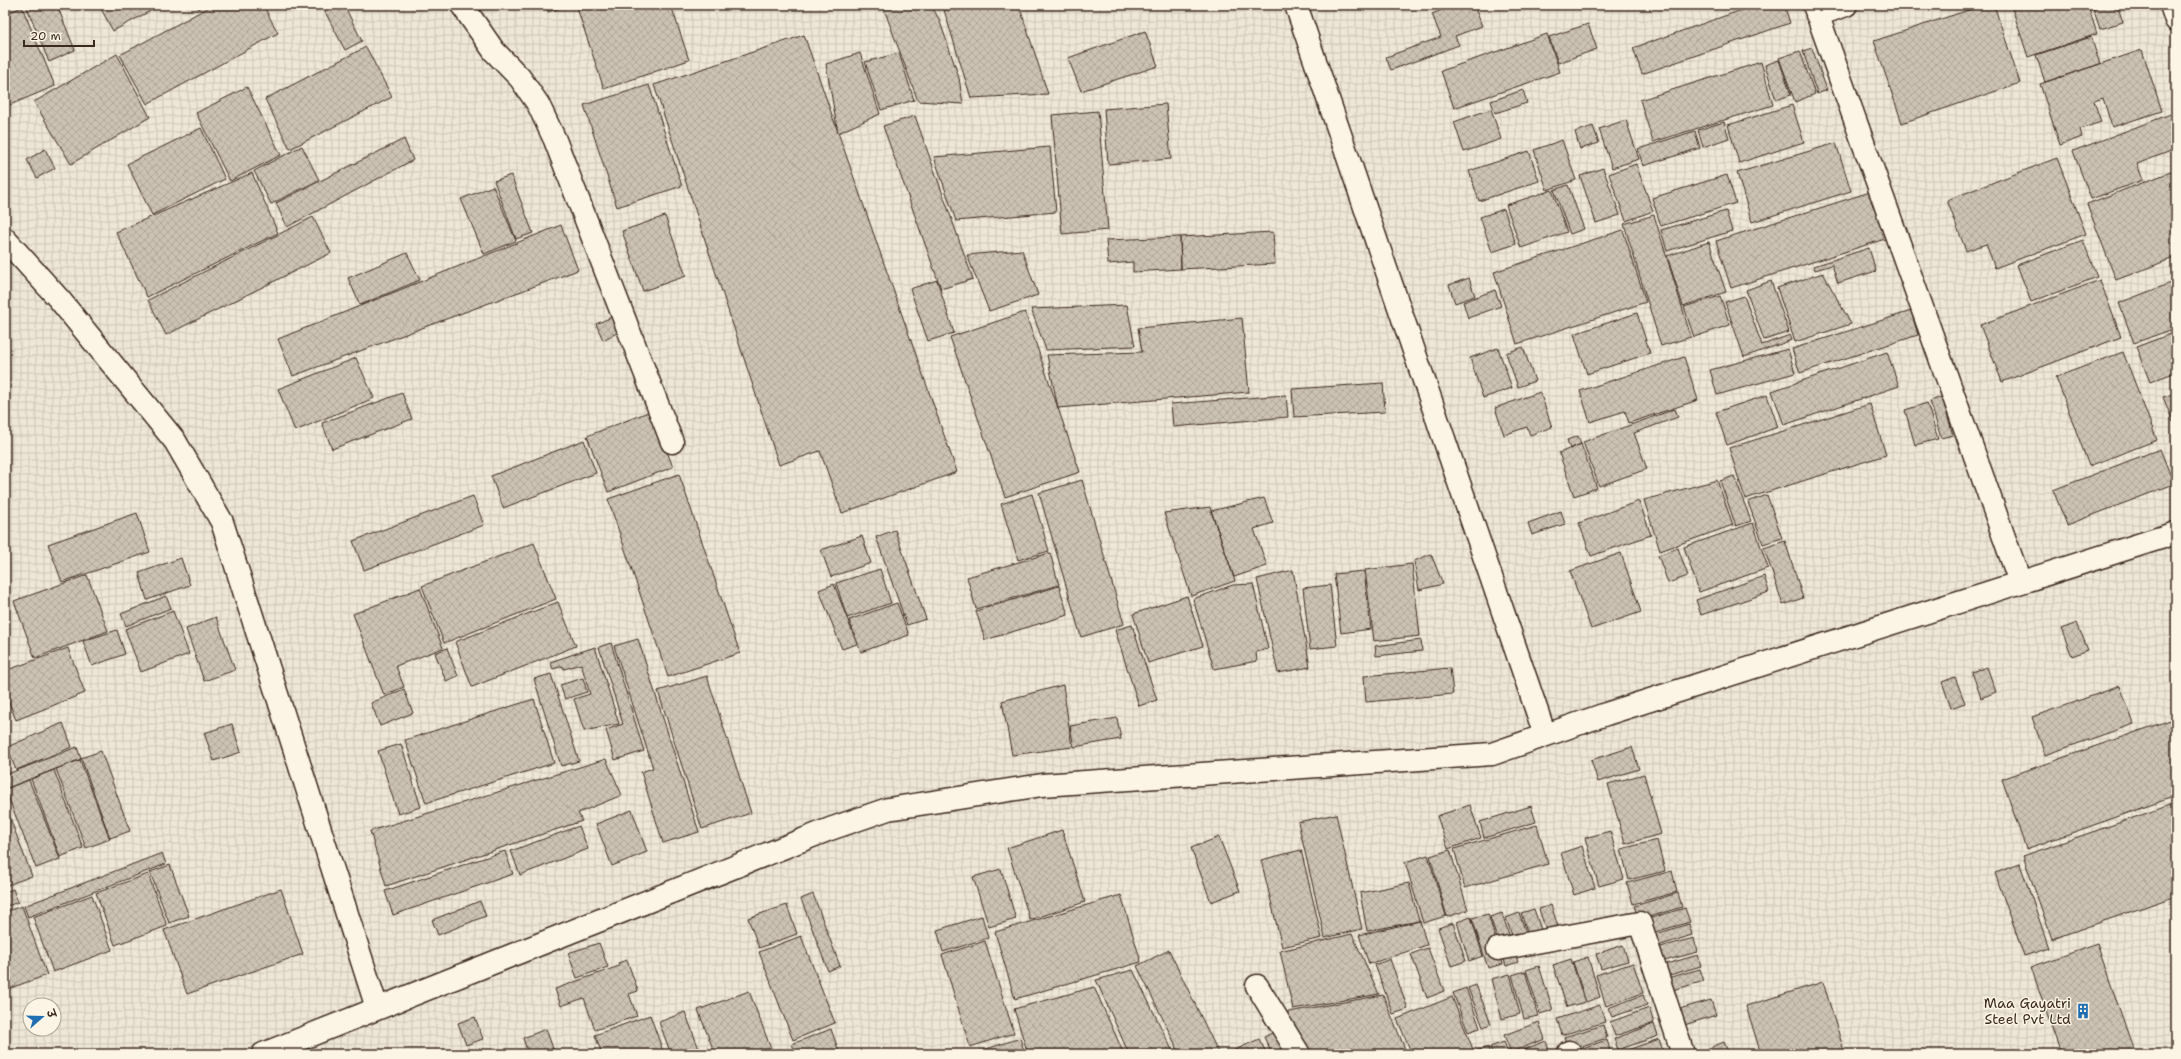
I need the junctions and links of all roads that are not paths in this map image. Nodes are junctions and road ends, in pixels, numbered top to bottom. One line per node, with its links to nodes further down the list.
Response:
1 (462, 5): 8 (street)
2 (1296, 5): 11 (street)
3 (1846, 5): 5 (street)
4 (2171, 5): 6 (street)
5 (1815, 10): 10 (street)
6 (2176, 20)
7 (5, 239): 14 (street)
8 (672, 442)
9 (2176, 532): 10 (street)
10 (2020, 582): 11 (street)
11 (1545, 735): 14 (street)
12 (1498, 950): 17 (street)
13 (1257, 986): 16 (street)
14 (377, 1008): 15 (street)
15 (263, 1054)
16 (1299, 1054)
17 (1684, 1054)

